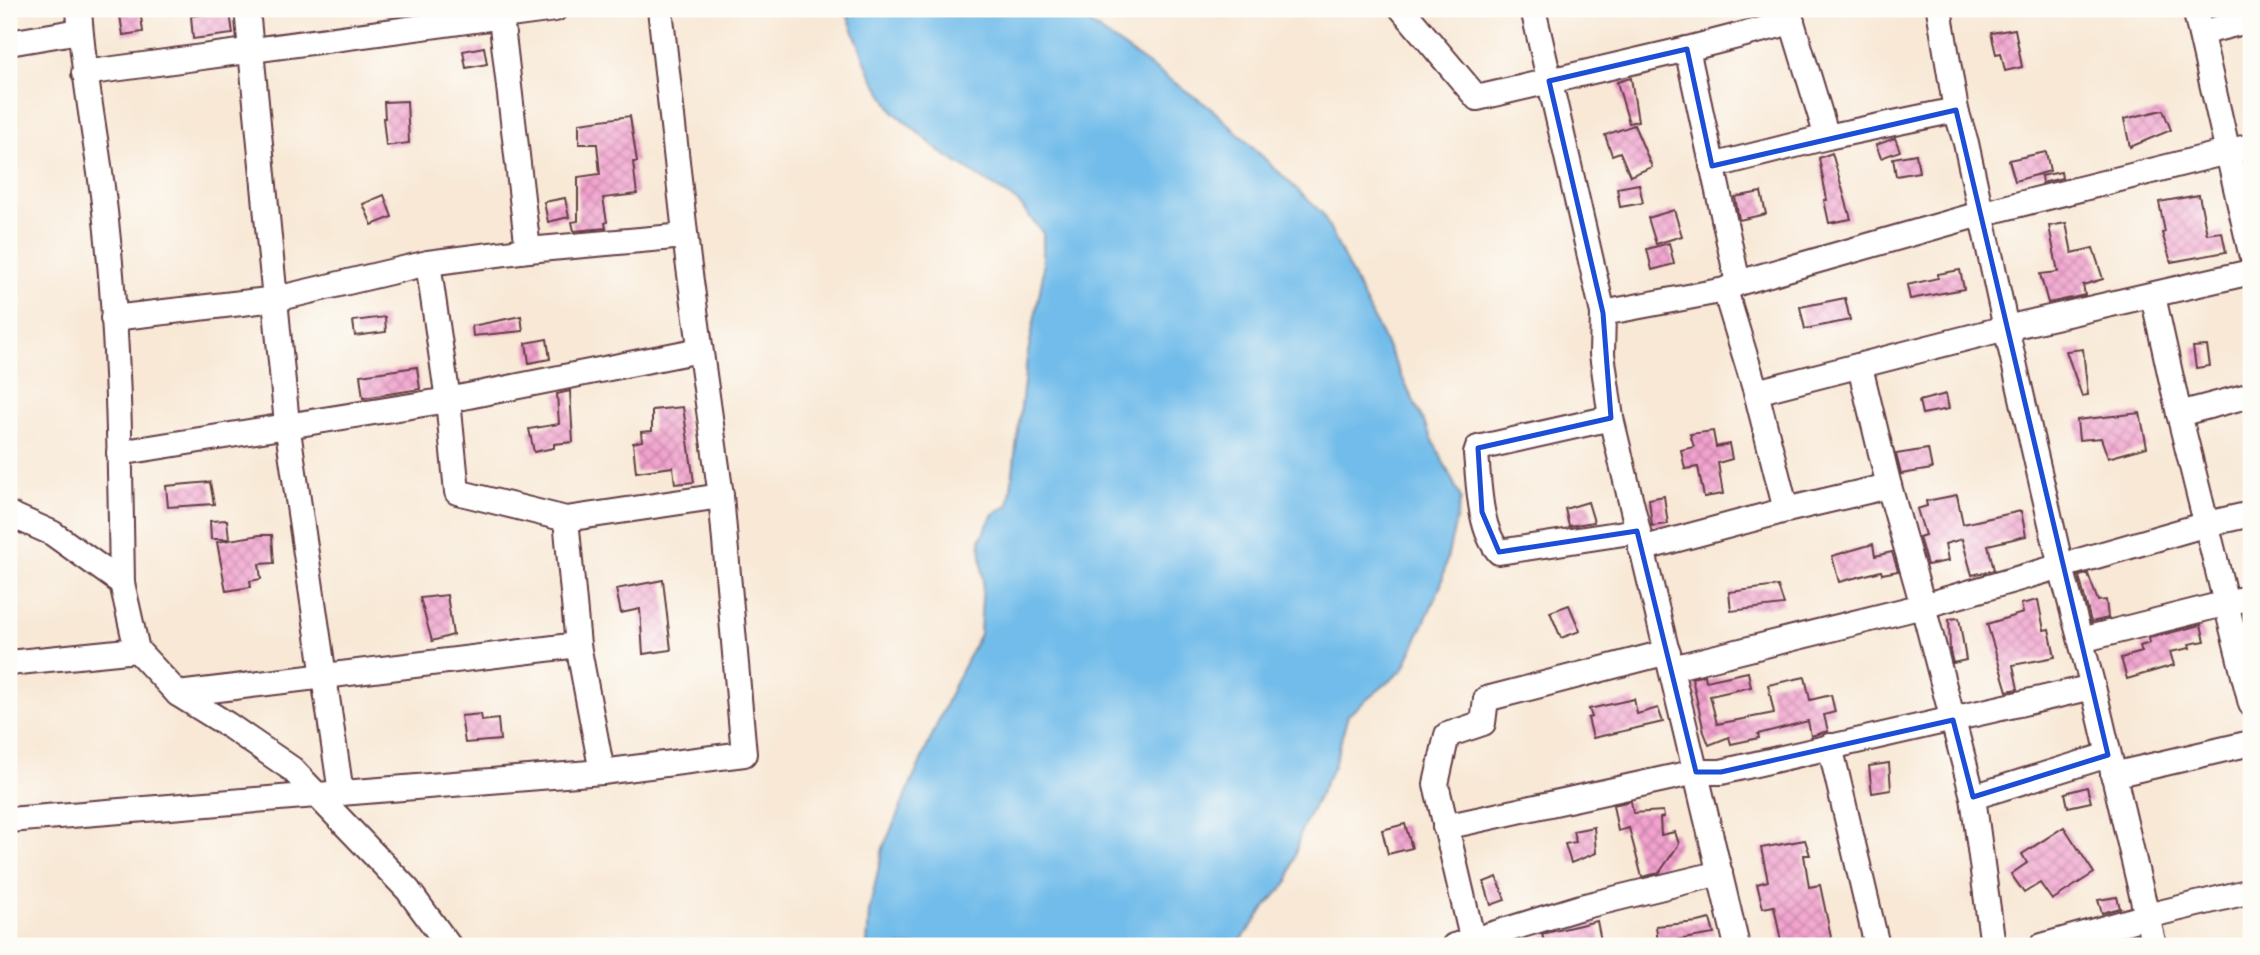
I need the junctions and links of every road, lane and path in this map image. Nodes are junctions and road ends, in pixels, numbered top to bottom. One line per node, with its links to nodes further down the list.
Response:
1 (247, 9): 14 (street)
2 (555, 9): 7 (street)
3 (660, 9): 22 (street)
4 (1402, 9): 16 (street)
5 (1533, 9): 16 (street)
6 (1939, 9): 17 (street)
7 (501, 13): 14 (street); 23 (street)
8 (1790, 15): 13 (street); 18 (street)
9 (80, 20): 12 (street); 15 (street)
10 (2251, 20): 11 (street)
11 (2198, 21): 19 (street)
12 (9, 43)
13 (1687, 49): 16 (street); 20 (street)
14 (252, 52): 15 (street); 29 (street)
15 (84, 74): 31 (street)
16 (1549, 81): 30 (street)
17 (1956, 110): 18 (street); 21 (street)
18 (1827, 137): 20 (street)
19 (2240, 149): 21 (street); 24 (street)
20 (1712, 166): 27 (street)
21 (1980, 214): 27 (street); 32 (street)
22 (685, 236): 23 (street); 33 (street)
23 (528, 250): 25 (street)
24 (2251, 253)
25 (428, 263): 29 (street); 37 (street)
26 (2251, 272): 28 (street)
27 (1731, 286): 30 (street); 35 (street)
28 (2153, 296): 32 (street); 38 (street)
29 (276, 299): 31 (street); 40 (street)
30 (1603, 313): 39 (street)
31 (113, 317): 41 (street)
32 (2006, 328): 34 (street); 50 (street)
33 (700, 350): 37 (street); 43 (street)
34 (1860, 367): 35 (street); 42 (street)
35 (1756, 392): 44 (street)
36 (2251, 395): 38 (street)
37 (448, 400): 40 (street); 47 (street)
38 (2179, 414): 48 (street)
39 (1611, 418): 49 (street); 49 (street)
40 (287, 424): 41 (street); 60 (street)
41 (119, 453): 51 (street)
42 (1889, 486): 44 (street); 54 (street)
43 (721, 495): 47 (street); 68 (street)
44 (1786, 510): 49 (street)
45 (9, 514): 51 (street)
46 (2251, 514): 48 (street)
47 (566, 519): 56 (street)
48 (2207, 524): 50 (street); 53 (street)
49 (1639, 540): 58 (street)
50 (2061, 567): 54 (street); 55 (street)
51 (122, 583): 57 (street)
52 (2251, 597): 53 (street)
53 (2226, 603): 55 (street); 63 (street)
54 (1923, 606): 58 (street); 64 (street)
55 (2081, 640): 61 (street)
56 (578, 645): 60 (street); 68 (street)
57 (137, 650): 59 (street); 62 (street)
58 (1670, 660): 69 (street); 73 (street)
59 (9, 663)
60 (322, 677): 62 (street); 70 (street)
61 (2093, 687): 64 (street); 67 (street)
62 (178, 694): 70 (street)
63 (2251, 704)
64 (1953, 720): 66 (street); 71 (street)
65 (2251, 743): 67 (street)
66 (1830, 746): 69 (street); 80 (street)
67 (2110, 765): 71 (street); 76 (street)
68 (602, 772): 70 (street)
69 (1696, 772): 73 (street); 74 (street)
70 (329, 794): 72 (street); 78 (street)
71 (1973, 797): 81 (street)
72 (9, 820)
73 (1445, 827): 77 (street)
74 (1720, 873): 77 (street); 79 (street)
75 (2251, 891): 76 (street)
76 (2147, 916): 82 (street); 83 (street)
77 (1467, 944)
78 (449, 946)
79 (1737, 946)
80 (1877, 946)
81 (1993, 946)
82 (2042, 946)
83 (2154, 946)

